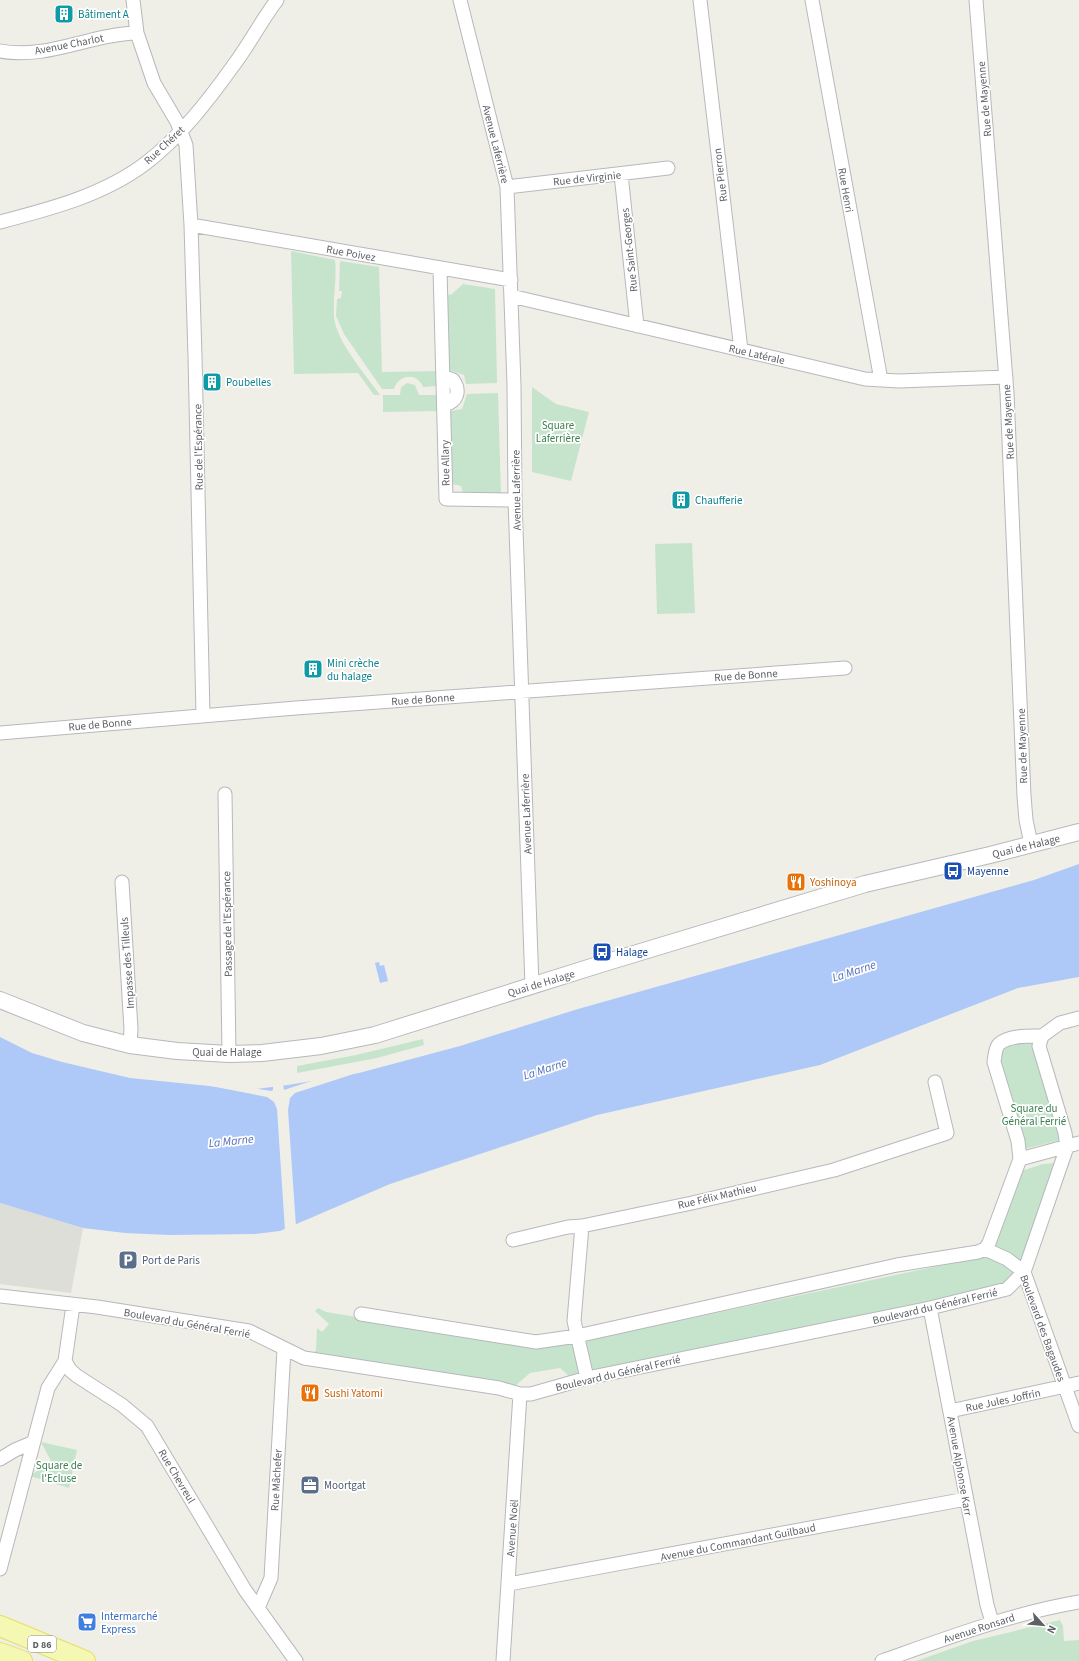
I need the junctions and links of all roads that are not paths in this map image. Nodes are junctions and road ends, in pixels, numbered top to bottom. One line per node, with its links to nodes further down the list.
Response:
1 (133, 0): 7 (street, Rue de l'Espérance)
2 (276, 0): 9 (street, Rue Chéret)
3 (460, 0): 12 (street, Avenue Laferrière)
4 (700, 0): 19 (street, Rue Pierron)
5 (812, 0): 21 (street, Rue Henri)
6 (976, 0): 20 (street, Rue de Mayenne)
7 (137, 33): 8 (street, Avenue Charlot); 9 (street, Rue de l'Espérance)
8 (0, 51)
9 (180, 131): 13 (street, Rue Chéret); 14 (street, Rue de l'Espérance)
10 (668, 168): 11 (street, Rue de Virginie)
11 (621, 174): 12 (street, Rue de Virginie); 18 (street, Rue Saint-Georges)
12 (507, 187): 16 (street, Avenue Laferrière)
13 (0, 222)
14 (191, 225): 15 (street, Rue Poivez); 25 (street, Rue de l'Espérance)
15 (440, 269): 16 (street, Rue Poivez); 22 (street, Rue Allary)
16 (510, 280): 17 (street, Avenue Laferrière)
17 (511, 296): 18 (street, Rue Latérale); 22 (street, Avenue Laferrière)
18 (637, 326): 19 (street, Rue Latérale)
19 (741, 350): 21 (street, Rue Latérale)
20 (1006, 377): 21 (street, Rue Latérale); 29 (street, Rue de Mayenne)
21 (881, 380)
22 (516, 500): 24 (street, Avenue Laferrière)
23 (846, 668): 24 (street, Rue de Bonne)
24 (522, 692): 25 (street, Rue de Bonne); 31 (street, Avenue Laferrière)
25 (203, 716): 26 (street, Rue de Bonne)
26 (0, 733)
27 (225, 794): 36 (street, Passage de l'Espérance)
28 (1079, 832): 29 (street, Quai de Halage)
29 (1031, 844): 31 (street, Quai de Halage)
30 (122, 882): 35 (street, Impasse des Tilleuls)
31 (532, 986): 36 (street, Quai de Halage)
32 (0, 1000): 35 (street, Quai de Halage)
33 (1079, 1018): 34 (street)
34 (1042, 1036): 38 (street, Boulevard du Général Ferrié); 39 (street)
35 (130, 1045): 36 (street, Quai de Halage)
36 (229, 1054)
37 (935, 1082): 40 (street, Rue Félix Mathieu)
38 (1073, 1145): 39 (street); 43 (street, Boulevard du Général Ferrié)
39 (1020, 1159): 42 (street)
40 (582, 1226): 41 (street); 48 (street)
41 (513, 1240)
42 (985, 1249): 43 (street, Boulevard des Bagaudes); 48 (street)
43 (1024, 1272): 46 (street, Boulevard du Général Ferrié); 53 (street, Boulevard des Bagaudes)
44 (0, 1296): 45 (street, Boulevard du Général Ferrié)
45 (72, 1305): 49 (street, Boulevard du Général Ferrié); 50 (street)
46 (930, 1308): 51 (street, Boulevard du Général Ferrié); 55 (street, Avenue Alphonse Karr)
47 (361, 1314): 48 (street)
48 (577, 1336): 51 (street)
49 (284, 1349): 54 (street, Boulevard du Général Ferrié); 63 (street, Rue Mâchefer)
50 (65, 1361): 57 (street); 63 (street, Rue Chevreul)
51 (587, 1378): 54 (street, Boulevard du Général Ferrié)
52 (1079, 1383): 53 (street, Rue Jules Joffrin)
53 (1065, 1387): 55 (street, Rue Jules Joffrin); 56 (street, Boulevard des Bagaudes)
54 (520, 1394): 61 (street, Avenue Noël)
55 (950, 1411): 59 (street, Avenue Alphonse Karr)
56 (1079, 1426)
57 (34, 1442): 58 (street); 60 (street)
58 (0, 1459)
59 (966, 1499): 61 (street, Avenue du Commandant Guilbaud); 64 (street, Avenue Alphonse Karr)
60 (0, 1570)
61 (509, 1584): 70 (street, Avenue Noël)
62 (1079, 1602): 64 (street, Avenue Ronsard)
63 (258, 1608): 69 (street, Rue Chevreul)
64 (992, 1622): 71 (street, Avenue Ronsard)
65 (0, 1626): 68 (main road, D 86)
66 (0, 1653): 67 (main road, D 86)
67 (22, 1661)
68 (85, 1661)
69 (296, 1661)
70 (503, 1661)
71 (882, 1661)

